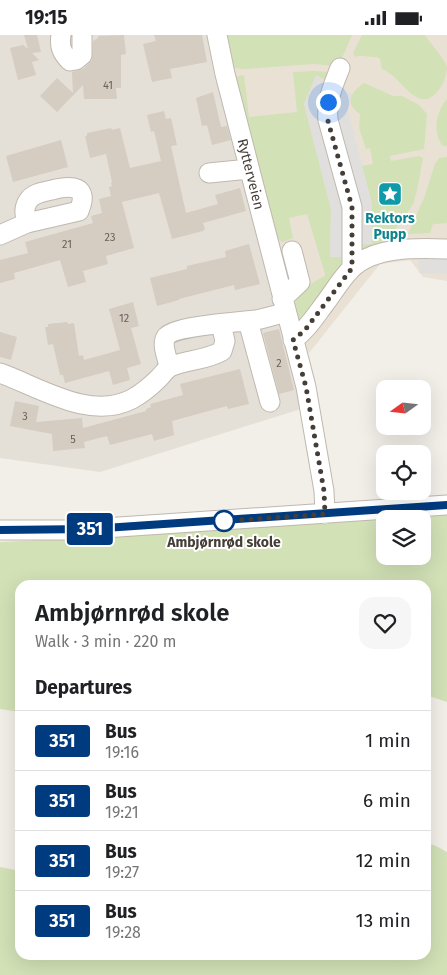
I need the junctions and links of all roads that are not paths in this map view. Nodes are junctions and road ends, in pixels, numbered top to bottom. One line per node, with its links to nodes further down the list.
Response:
1 (61, 35): 2 (street)
2 (82, 35)
3 (217, 35): 5 (street, Rytterveien)
4 (340, 68): 11 (street)
5 (249, 169): 6 (street); 12 (street, Rytterveien)
6 (209, 173)
7 (27, 223): 8 (street)
8 (0, 235)
9 (447, 249): 11 (street)
10 (292, 251): 12 (street)
11 (352, 268): 15 (street)
12 (284, 306): 13 (street); 15 (street, Rytterveien)
13 (248, 321): 14 (street); 18 (street)
14 (221, 324): 16 (street); 16 (street)
15 (293, 340): 20 (street, Rytterveien)
16 (169, 367): 17 (street)
17 (0, 373)
18 (270, 402)
19 (447, 505): 20 (street)
20 (325, 514): 21 (street)
21 (0, 530)

